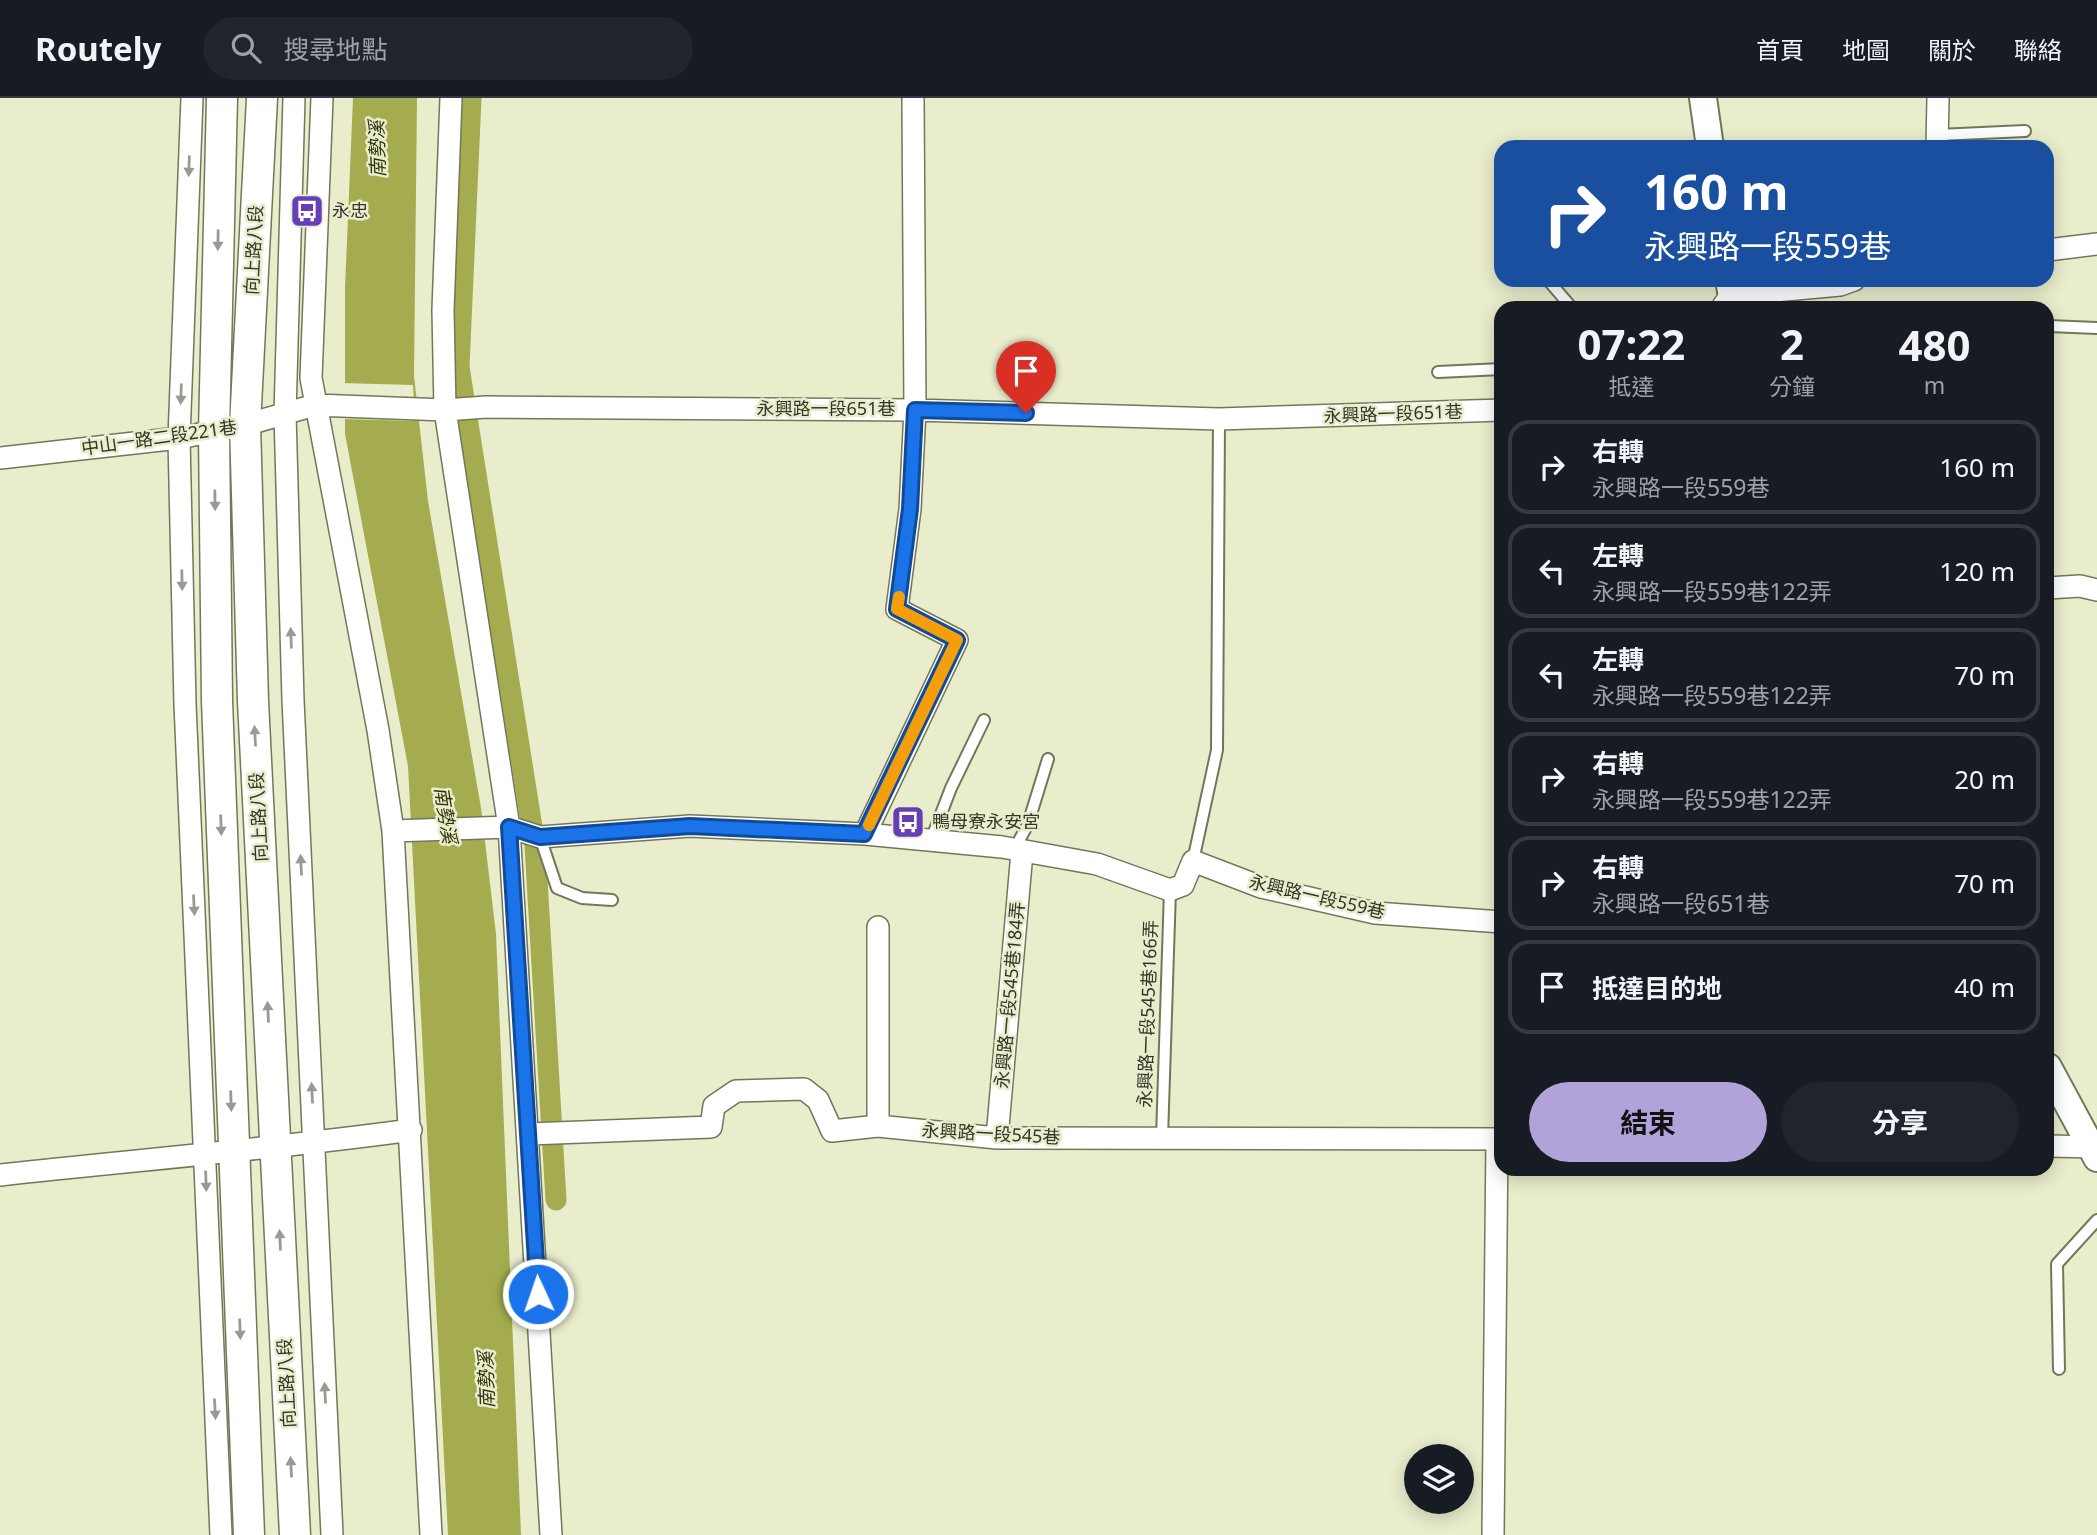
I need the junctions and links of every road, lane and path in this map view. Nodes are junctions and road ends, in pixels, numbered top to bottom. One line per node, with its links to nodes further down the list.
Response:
1 (192, 98): 32 (street, one-way to 32)
2 (222, 98): 31 (main road, 向上路八段, one-way to 31)
3 (262, 98): 30 (main road, 向上路八段)
4 (294, 98): 28 (street)
5 (322, 98): 24 (street)
6 (451, 98): 25 (street)
7 (914, 98): 26 (street)
8 (1703, 98): 11 (street)
9 (1938, 98): 12 (street)
10 (2025, 131): 13 (lane)
11 (1709, 140)
12 (1937, 140)
13 (1946, 140)
14 (2097, 244): 15 (street)
15 (2054, 249)
16 (1554, 287): 19 (lane)
17 (1823, 287): 18 (street)
18 (1729, 298)
19 (1566, 301)
20 (2054, 326): 21 (lane)
21 (2097, 328)
22 (1494, 369): 23 (lane)
23 (1438, 372)
24 (315, 405): 25 (street, 永興路一段651巷); 28 (street, 中山一路二段221巷); 39 (street)
25 (444, 410): 26 (street, 永興路一段651巷); 38 (street)
26 (915, 410): 29 (street, 永興路一段651巷); 40 (street)
27 (1494, 411): 29 (street, 永興路一段651巷)
28 (285, 414): 30 (street, 中山一路二段221巷); 56 (street, one-way to 28)
29 (1219, 419): 44 (lane)
30 (245, 425): 31 (street, 中山一路二段221巷); 58 (main road, 向上路八段, one-way to 30)
31 (214, 431): 32 (street, 中山一路二段221巷); 60 (main road, 向上路八段, one-way to 60)
32 (179, 438): 33 (street, 中山一路二段221巷); 60 (street, one-way to 60)
33 (0, 458)
34 (2054, 587): 35 (street)
35 (2097, 590)
36 (984, 720): 42 (lane)
37 (1048, 760): 43 (lane)
38 (500, 827): 39 (street); 41 (street); 52 (street)
39 (401, 831): 51 (street)
40 (864, 834): 41 (street); 42 (street)
41 (540, 837): 46 (lane)
42 (931, 840): 43 (street)
43 (1018, 851): 45 (street); 53 (street, 永興路一段545巷184弄)
44 (1193, 861): 45 (street); 47 (street, 永興路一段559巷)
45 (1170, 890): 54 (lane, 永興路一段545巷166弄)
46 (612, 900)
47 (1494, 921)
48 (878, 927): 50 (street)
49 (2054, 1078): 59 (street)
50 (878, 1126): 52 (street, 永興路一段545巷); 53 (street, 永興路一段545巷)
51 (411, 1130): 56 (street); 69 (street)
52 (529, 1134): 70 (street)
53 (997, 1138): 54 (street, 永興路一段545巷)
54 (1162, 1138): 55 (street, 永興路一段545巷)
55 (1494, 1139)
56 (314, 1144): 58 (street); 68 (street, one-way to 56)
57 (2054, 1147): 59 (street)
58 (275, 1148): 60 (street); 67 (main road, 向上路八段, one-way to 58)
59 (2095, 1150)
60 (219, 1151): 61 (street); 65 (street, one-way to 65); 66 (main road, 向上路八段, one-way to 66)
61 (0, 1175)
62 (1498, 1176): 71 (street)
63 (2097, 1220): 64 (lane)
64 (2059, 1369)
65 (221, 1535)
66 (248, 1535)
67 (295, 1535)
68 (332, 1535)
69 (431, 1535)
70 (551, 1535)
71 (1493, 1535)

